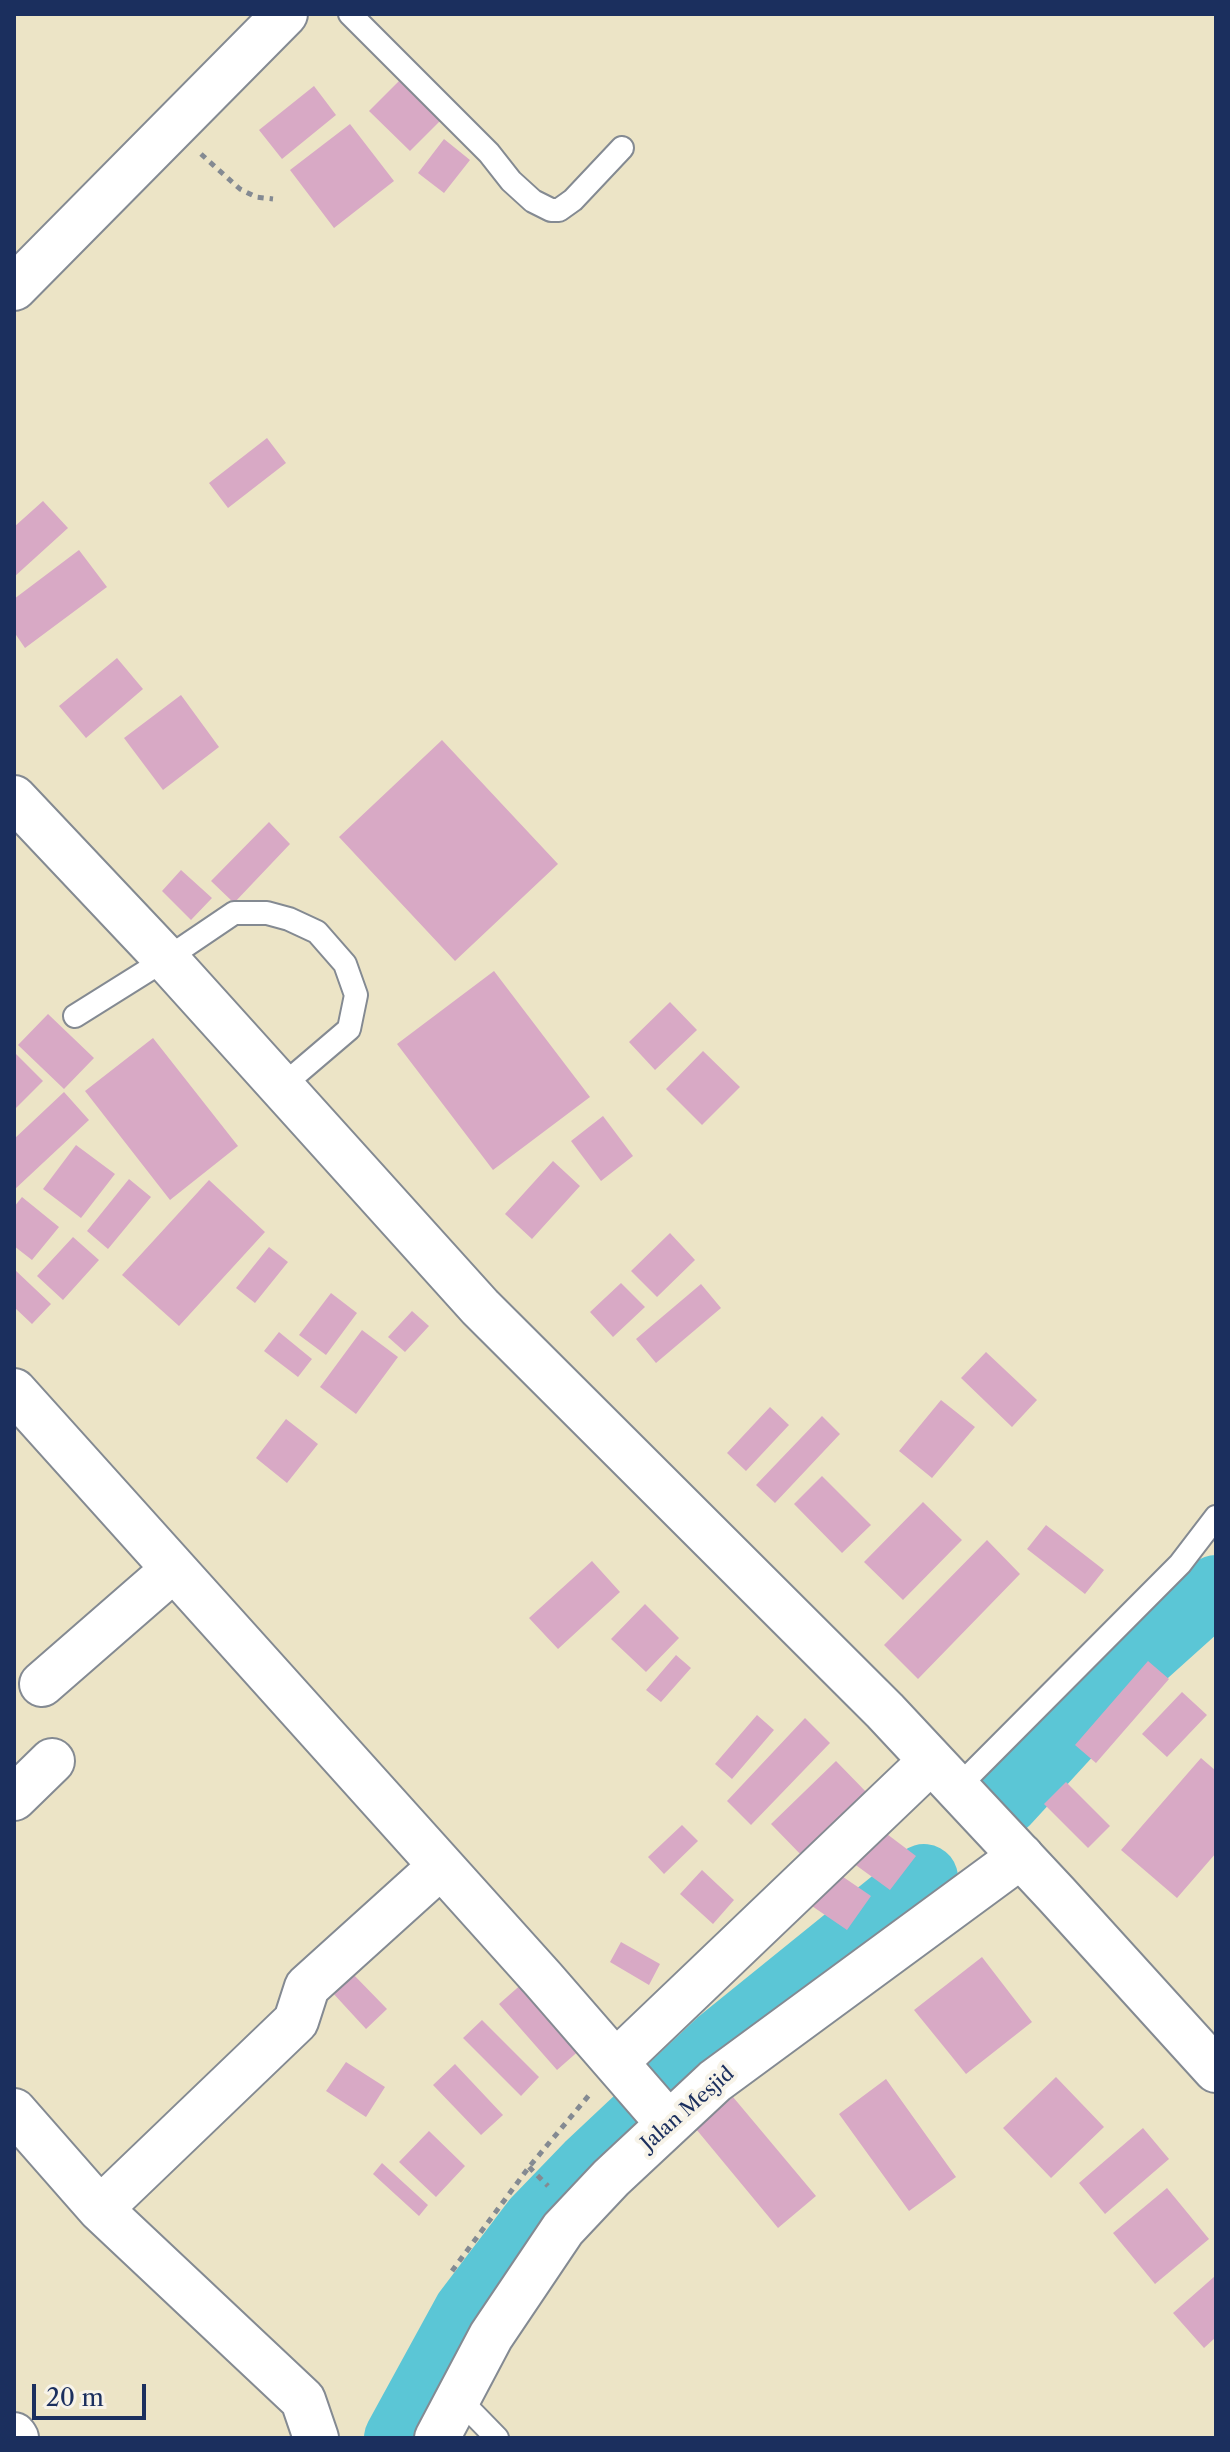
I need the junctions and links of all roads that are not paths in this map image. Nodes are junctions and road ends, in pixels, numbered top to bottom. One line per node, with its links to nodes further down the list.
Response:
1 (285, 14): 4 (main road)
2 (350, 14): 3 (lane)
3 (622, 148)
4 (14, 288)
5 (14, 798): 6 (main road)
6 (166, 959): 7 (lane); 8 (main road); 8 (lane)
7 (75, 1016)
8 (281, 1087): 14 (main road)
9 (14, 1391): 11 (main road)
10 (1216, 1517): 14 (lane)
11 (174, 1569): 12 (main road); 17 (main road)
12 (42, 1684)
13 (52, 1761): 15 (main road)
14 (952, 1783): 16 (main road); 18 (main road)
15 (14, 1798)
16 (1012, 1847): 19 (main road); 21 (main road, Jalan Mesjid)
17 (441, 1866): 18 (main road); 22 (main road)
18 (621, 2068): 21 (main road)
19 (1216, 2070)
20 (14, 2111): 22 (main road)
21 (663, 2116): 23 (main road, Jalan Mesjid)
22 (100, 2209): 24 (main road)
23 (458, 2398): 25 (main road, Jalan Mesjid); 26 (lane)
24 (316, 2438)
25 (437, 2438)
26 (497, 2438)

